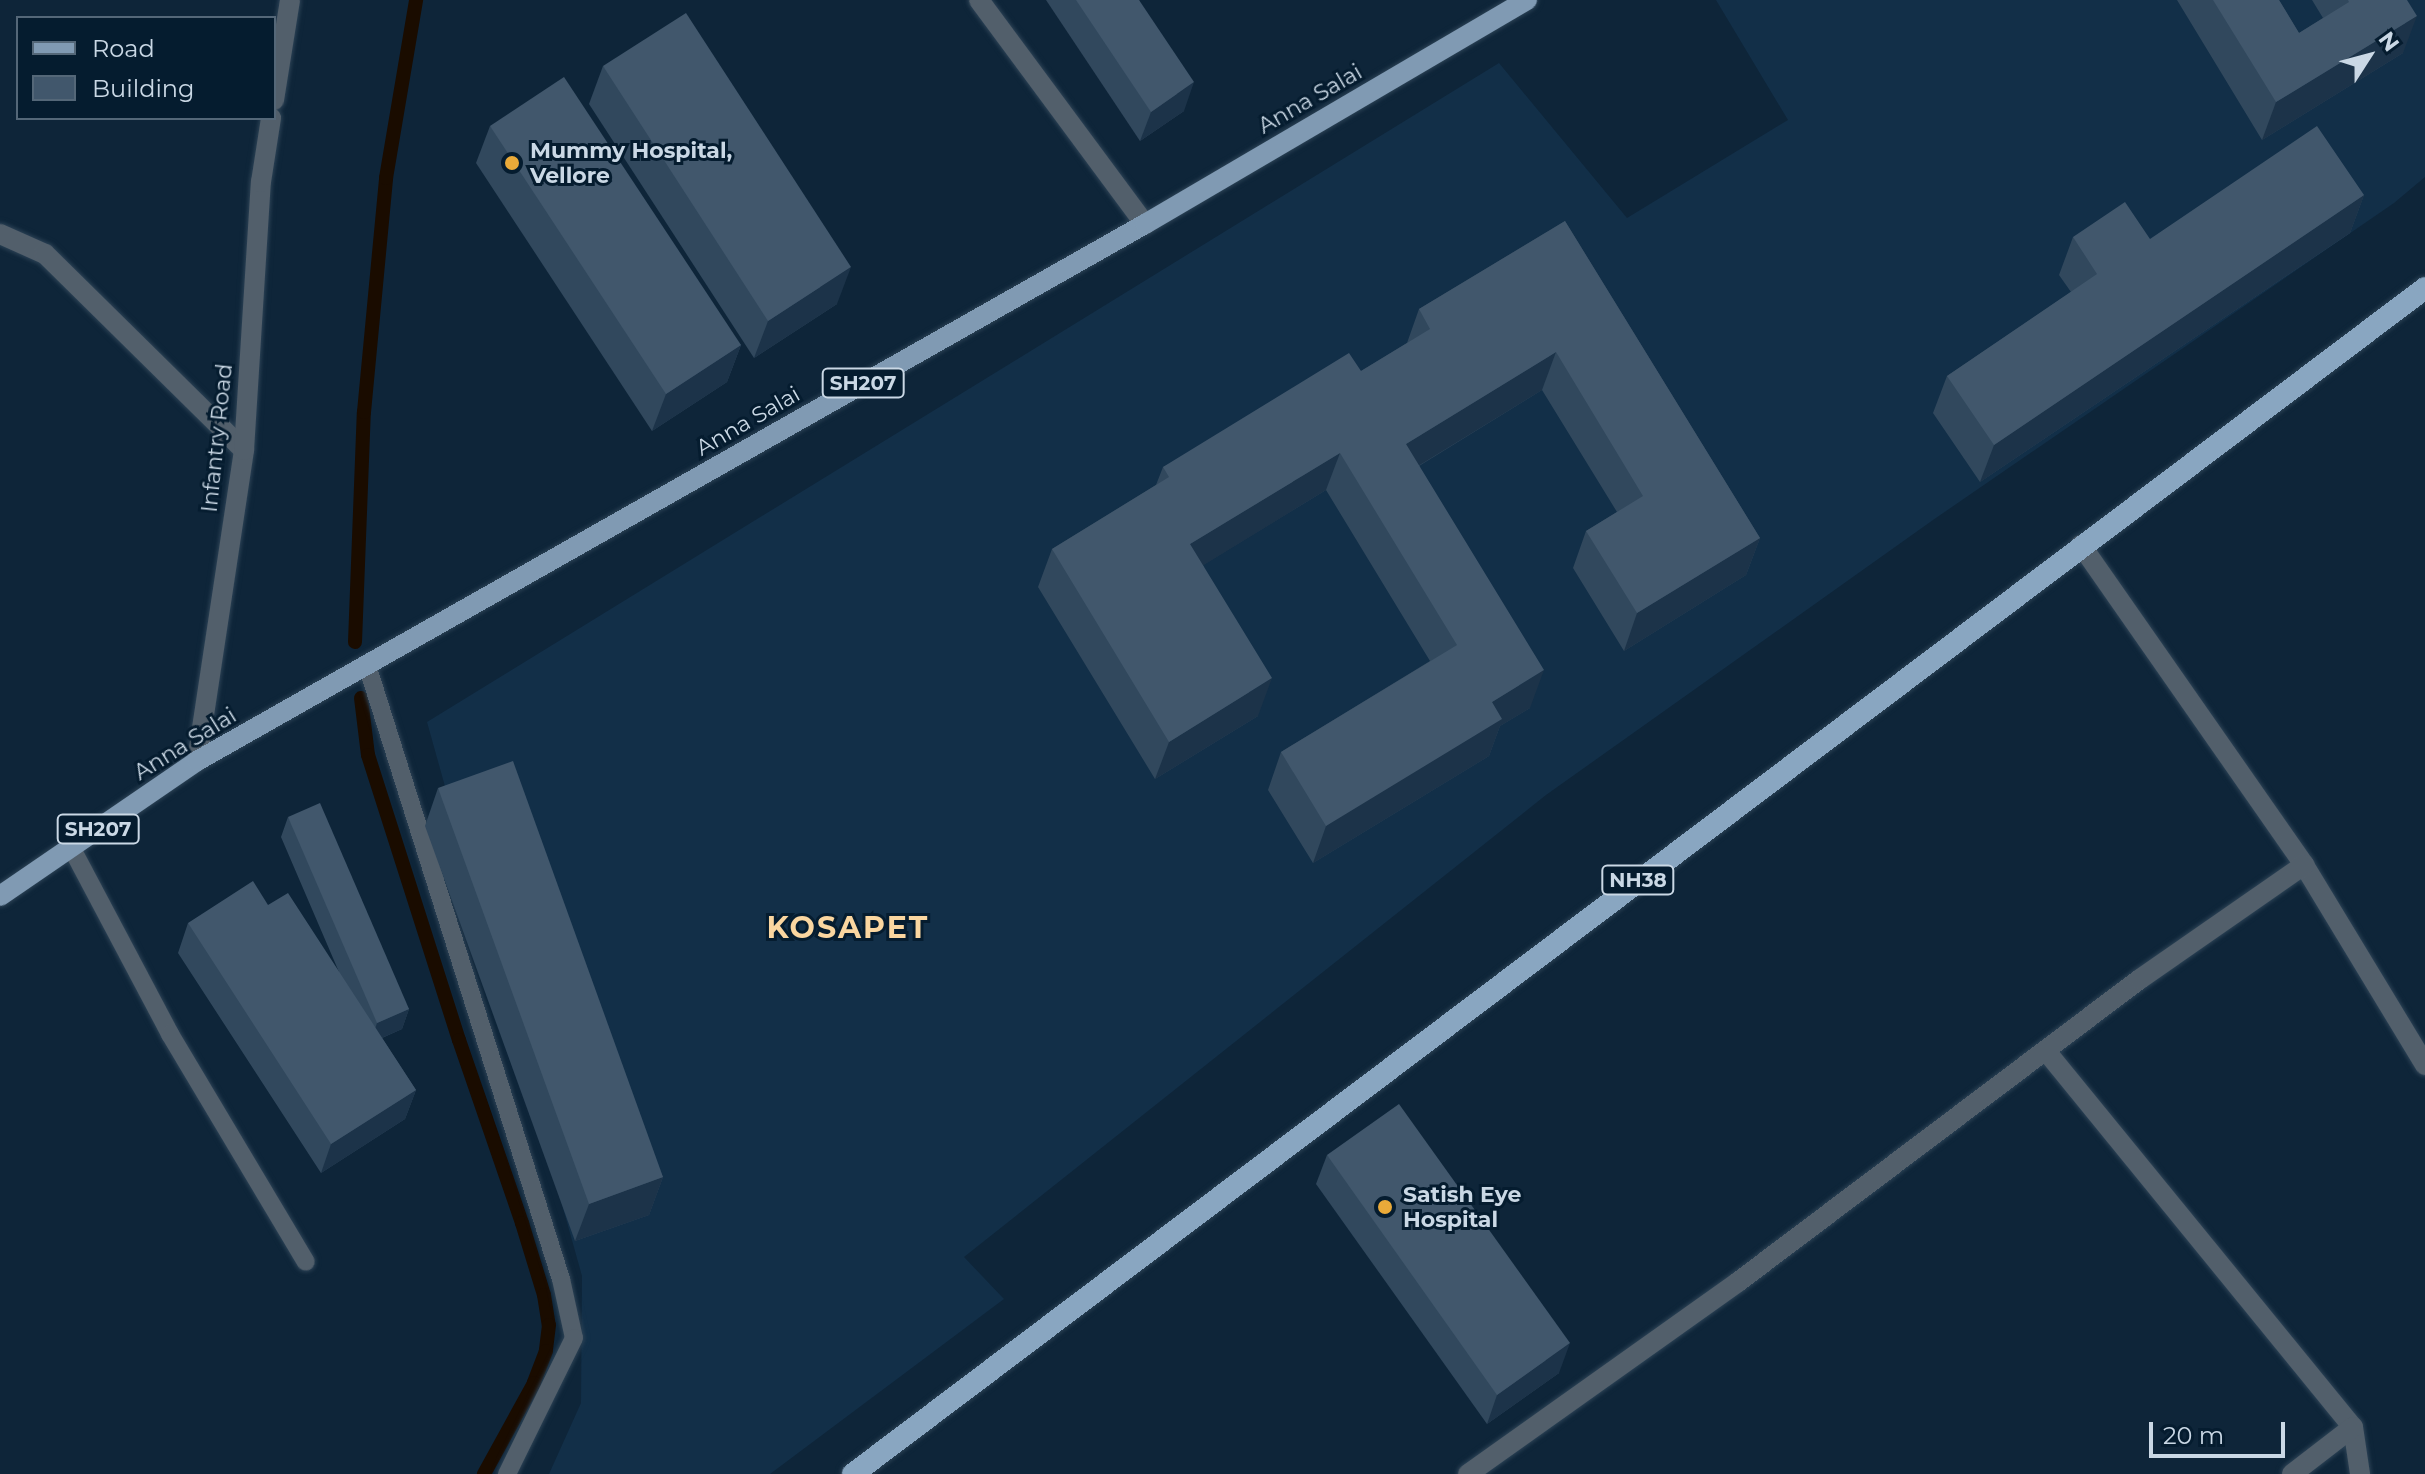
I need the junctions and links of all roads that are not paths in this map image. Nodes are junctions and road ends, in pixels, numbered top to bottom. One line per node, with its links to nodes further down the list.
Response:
1 (290, 0): 4 (street)
2 (979, 0): 6 (street)
3 (1527, 0): 6 (main road, Anna Salai / SH207)
4 (276, 88)
5 (271, 120): 9 (street, Infantry Road)
6 (1145, 224): 11 (main road, Anna Salai / SH207)
7 (0, 234): 9 (street)
8 (2425, 288): 10 (highway, NH38)
9 (244, 450): 12 (street, Infantry Road)
10 (2081, 545): 14 (street); 21 (highway, NH38)
11 (367, 665): 12 (main road, Anna Salai / SH207); 20 (lane)
12 (197, 761): 13 (main road, Anna Salai / SH207)
13 (71, 847): 15 (main road, Anna Salai / SH207); 18 (lane)
14 (2304, 865): 16 (street); 17 (street)
15 (0, 896)
16 (2046, 1051): 19 (street); 22 (street)
17 (2422, 1052)
18 (306, 1262)
19 (2353, 1427): 23 (street); 24 (street)
20 (507, 1474)
21 (853, 1474)
22 (1468, 1474)
23 (2292, 1474)
24 (2360, 1474)

